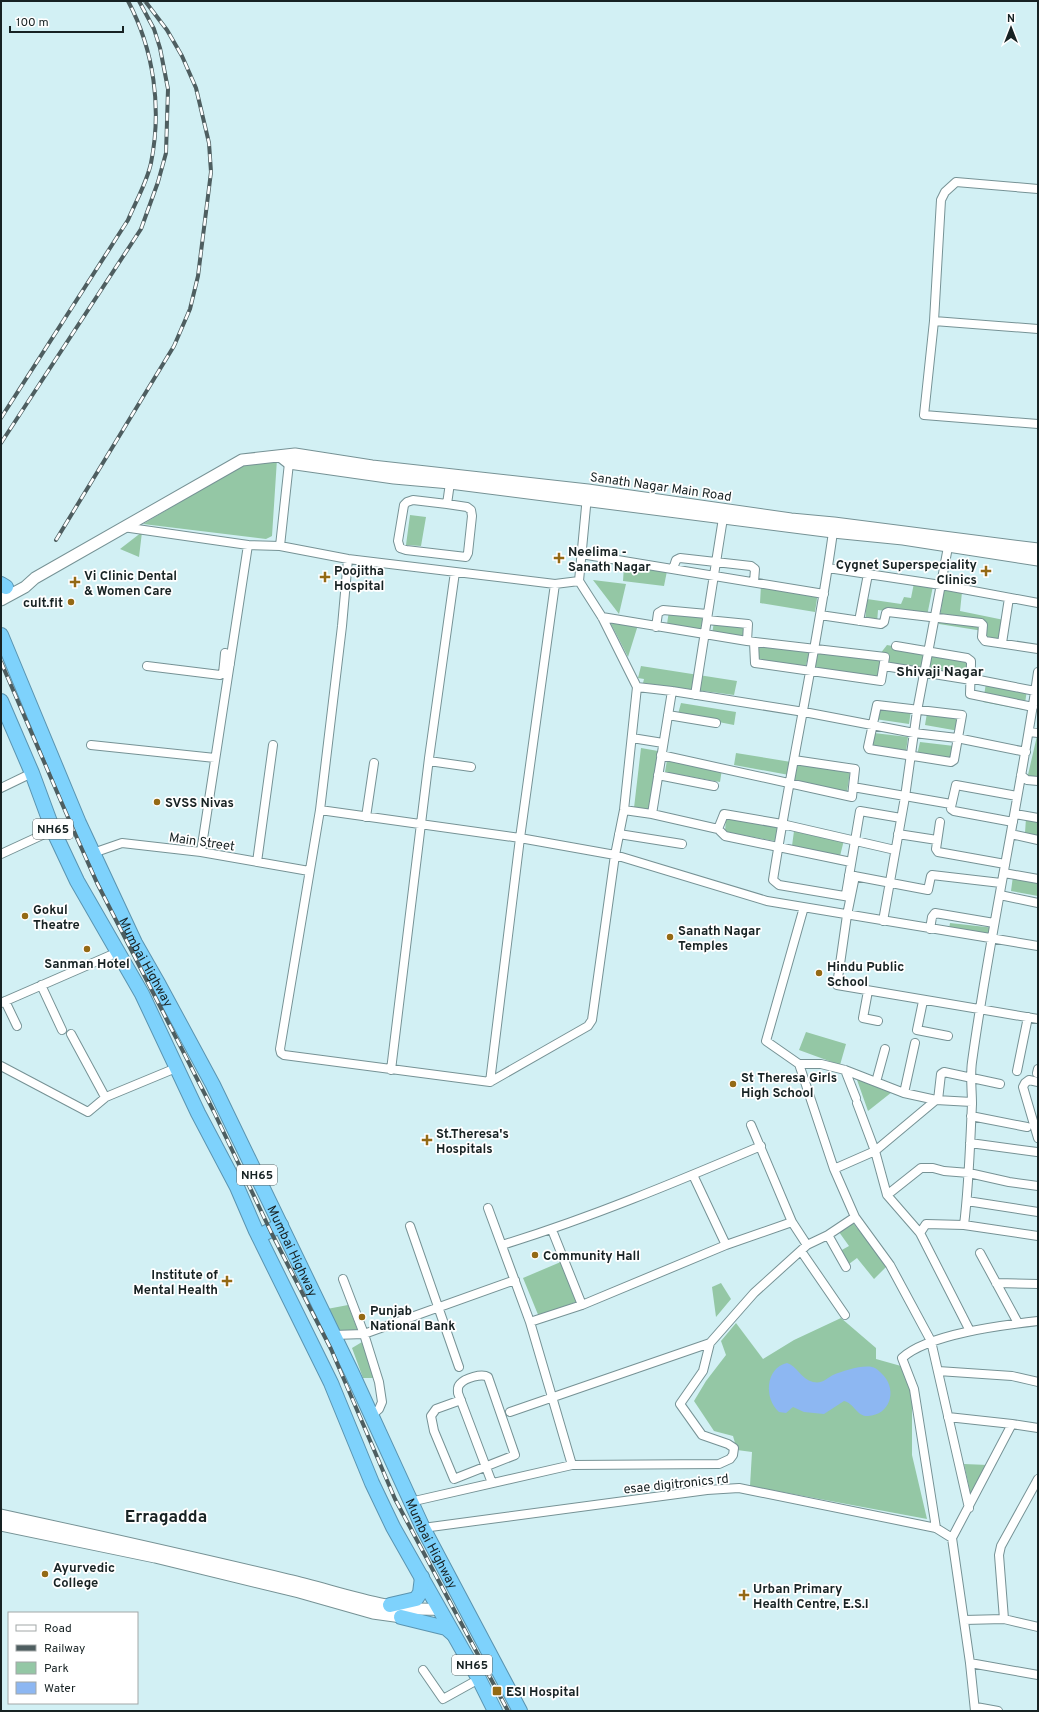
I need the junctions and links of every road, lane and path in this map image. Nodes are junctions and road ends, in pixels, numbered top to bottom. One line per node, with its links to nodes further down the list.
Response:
1 (1038, 189): 2 (street)
2 (934, 321): 3 (street); 4 (street)
3 (1038, 329)
4 (1038, 424)
5 (285, 459): 6 (street); 7 (street, Sanath Nagar Main Road); 10 (street); 13 (street)
6 (450, 483): 7 (street); 8 (street)
7 (587, 495): 9 (street); 15 (street, Sanath Nagar Main Road); 16 (street)
8 (447, 504): 8 (street)
9 (723, 518): 11 (street); 19 (street)
10 (124, 527): 12 (street); 29 (street)
11 (833, 532): 14 (street); 20 (street)
12 (248, 545): 13 (street); 47 (street)
13 (280, 546): 17 (street)
14 (948, 547): 18 (street); 28 (street)
15 (1038, 549)
16 (581, 554): 21 (street); 25 (street)
17 (348, 559): 22 (street); 93 (street)
18 (1038, 560)
19 (716, 561): 21 (street); 24 (street); 26 (street)
20 (828, 568): 23 (street); 30 (street)
21 (673, 569): 24 (street)
22 (455, 572): 27 (street); 79 (street)
23 (868, 574): 28 (street); 37 (street)
24 (713, 576): 26 (street); 35 (street)
25 (579, 581): 27 (street); 34 (street)
26 (754, 582): 30 (street)
27 (555, 584): 109 (street)
28 (941, 585): 31 (street); 36 (street)
29 (2, 590)
30 (824, 594): 33 (street)
31 (1009, 598): 32 (street); 42 (street)
32 (1038, 603)
33 (820, 615): 37 (street); 44 (street)
34 (602, 617): 38 (street); 54 (street)
35 (707, 617): 38 (street); 39 (street); 41 (street)
36 (934, 618): 37 (street); 42 (street); 46 (street)
37 (859, 621)
38 (656, 626): 39 (street)
39 (705, 634): 41 (street); 57 (street)
40 (1, 635): 117 (highway, Mumbai Highway / NH65)
41 (750, 641): 44 (street); 50 (street)
42 (1002, 643): 45 (street)
43 (896, 646): 46 (street)
44 (815, 648): 49 (street); 50 (street)
45 (1038, 649)
46 (927, 652): 52 (street); 53 (street)
47 (227, 659): 48 (street); 77 (street)
48 (147, 666)
49 (884, 666): 50 (street); 52 (street)
50 (811, 671): 61 (street)
51 (1038, 672): 56 (street)
52 (923, 673): 53 (street); 60 (street)
53 (971, 680): 56 (street); 59 (street)
54 (637, 687): 55 (street); 69 (street)
55 (672, 691): 57 (street); 62 (street)
56 (1036, 693): 59 (street)
57 (695, 695): 61 (street)
58 (1, 701): 63 (highway, Mumbai Highway / NH65)
59 (1033, 707): 66 (street)
60 (917, 711): 65 (street); 67 (street); 70 (street)
61 (804, 712): 65 (street); 78 (street)
62 (668, 715): 64 (street); 71 (street)
63 (5, 723): 82 (highway, Mumbai Highway / NH65)
64 (716, 723)
65 (873, 725): 67 (street); 76 (street)
66 (1029, 732): 68 (street); 74 (street)
67 (914, 733): 70 (street); 76 (street)
68 (1038, 733)
69 (632, 738): 71 (street); 94 (street)
70 (957, 738): 74 (street); 76 (street)
71 (663, 743): 75 (street)
72 (91, 745): 77 (street)
73 (273, 745): 120 (street)
74 (1026, 752): 84 (street)
75 (661, 755): 83 (street); 86 (street)
76 (910, 756): 91 (street)
77 (215, 758): 116 (street)
78 (794, 760): 86 (street); 88 (street)
79 (429, 761): 81 (street); 102 (street)
80 (374, 763): 97 (street)
81 (471, 767)
82 (32, 773): 89 (street); 105 (highway, Mumbai Highway / NH65)
83 (658, 775): 87 (street); 95 (street)
84 (1021, 775): 85 (street); 90 (street)
85 (1038, 782)
86 (789, 784): 88 (street); 103 (street)
87 (714, 786)
88 (853, 787): 91 (street)
89 (1, 788)
90 (1017, 796): 92 (street); 96 (street)
91 (905, 797): 92 (street); 98 (street)
92 (951, 804): 101 (street)
93 (320, 810): 97 (street); 123 (street)
94 (624, 810): 95 (street); 106 (street)
95 (652, 814): 104 (street)
96 (1015, 814): 99 (street); 101 (street)
97 (366, 817): 102 (street)
98 (901, 818): 107 (street); 112 (street)
99 (1038, 818)
100 (940, 822): 110 (street)
101 (1013, 822): 108 (street)
102 (421, 824): 109 (street); 159 (street)
103 (782, 824): 104 (street); 112 (street); 114 (street)
104 (718, 829): 114 (street)
105 (53, 830): 118 (street); 138 (highway, Mumbai Highway / NH65)
106 (619, 834): 113 (street); 119 (street)
107 (898, 834): 110 (street); 115 (street)
108 (1011, 834): 111 (street); 122 (street)
109 (520, 838): 119 (street); 164 (street)
110 (937, 840): 122 (street)
111 (1038, 840)
112 (855, 841): 115 (street); 121 (street)
113 (682, 844)
114 (778, 848): 121 (street); 129 (street)
115 (895, 850): 126 (street)
116 (201, 852): 117 (street, Main Street); 120 (street, Main Street)
117 (93, 853): 140 (highway, Mumbai Highway / NH65)
118 (1, 854)
119 (615, 855): 131 (street); 164 (street)
120 (257, 862): 123 (street, Main Street)
121 (851, 862): 124 (street)
122 (1005, 868): 125 (street); 127 (street)
123 (309, 871): 159 (street)
124 (852, 875): 126 (street); 129 (street)
125 (1038, 879)
126 (890, 882): 127 (street); 133 (street)
127 (1001, 883): 128 (street)
128 (1000, 895): 130 (street); 134 (street)
129 (848, 897): 132 (street)
130 (1038, 903)
131 (804, 907): 132 (street); 156 (street)
132 (847, 915): 133 (street); 141 (street)
133 (883, 921): 135 (street)
134 (994, 923): 135 (street); 136 (street)
135 (930, 928): 136 (street)
136 (990, 939): 137 (street); 145 (street)
137 (1038, 946)
138 (118, 952): 139 (street); 142 (highway, Mumbai Highway / NH65)
139 (41, 985): 144 (street); 151 (street)
140 (160, 985): 142 (highway); 189 (highway, Mumbai Highway / NH65)
141 (868, 991): 143 (street); 149 (street)
142 (142, 994): 158 (highway, Mumbai Highway / NH65)
143 (923, 1001): 145 (street); 153 (street)
144 (3, 1002): 150 (street)
145 (980, 1009): 147 (street); 163 (street)
146 (1038, 1016): 148 (street)
147 (1028, 1017): 148 (street); 161 (street)
148 (1038, 1019)
149 (878, 1021)
150 (17, 1026)
151 (62, 1030)
152 (71, 1034): 168 (street)
153 (948, 1036)
154 (915, 1043): 167 (street)
155 (885, 1049): 165 (street)
156 (799, 1064): 160 (street); 179 (street)
157 (1, 1066): 168 (street)
158 (176, 1068): 168 (street); 194 (highway, Mumbai Highway / NH65)
159 (391, 1070): 164 (street)
160 (845, 1070): 165 (street); 177 (street)
161 (1017, 1071)
162 (1038, 1074): 174 (street)
163 (972, 1078): 166 (street); 169 (street); 170 (street)
164 (490, 1082)
165 (876, 1082): 167 (street)
166 (1000, 1084)
167 (904, 1093): 169 (street)
168 (106, 1097)
169 (937, 1100): 170 (street); 177 (street)
170 (972, 1102): 171 (street)
171 (971, 1116): 173 (street); 175 (street)
172 (752, 1124): 176 (street)
173 (1027, 1127)
174 (1038, 1138)
175 (970, 1143): 178 (street); 180 (street)
176 (761, 1146): 181 (street); 188 (street)
177 (875, 1151): 179 (street); 183 (street)
178 (1037, 1152)
179 (834, 1169): 187 (street)
180 (969, 1173): 182 (street); 183 (street); 184 (street)
181 (693, 1175): 192 (street); 198 (street)
182 (1038, 1186)
183 (887, 1195): 193 (street)
184 (967, 1201): 186 (street); 190 (street)
185 (488, 1208): 197 (street)
186 (1038, 1212)
187 (855, 1217): 195 (street); 215 (street)
188 (792, 1222): 198 (street); 199 (street)
189 (281, 1225): 194 (highway); 214 (highway, Mumbai Highway / NH65)
190 (964, 1225): 193 (street); 196 (street)
191 (410, 1226): 207 (street)
192 (552, 1230): 197 (street); 206 (street)
193 (920, 1233): 212 (street)
194 (259, 1236): 240 (highway, Mumbai Highway / NH65)
195 (828, 1236): 199 (street); 201 (street)
196 (1038, 1236)
197 (502, 1245): 203 (street)
198 (726, 1245): 206 (street)
199 (804, 1248): 208 (street); 216 (street)
200 (980, 1253): 204 (street)
201 (846, 1267)
202 (343, 1279): 213 (street)
203 (515, 1280): 207 (street); 210 (street)
204 (996, 1283): 205 (street); 211 (street)
205 (1038, 1284)
206 (582, 1305): 210 (street)
207 (439, 1308): 213 (street); 217 (street)
208 (845, 1315)
209 (1038, 1321): 211 (street)
210 (530, 1322): 220 (street)
211 (1018, 1323): 212 (street)
212 (970, 1331): 215 (street)
213 (364, 1334): 214 (street); 223 (street)
214 (334, 1335): 223 (highway, Mumbai Highway / NH65)
215 (932, 1341): 218 (street); 238 (street)
216 (710, 1343): 220 (street); 227 (street)
217 (459, 1367)
218 (938, 1371): 219 (street); 224 (street)
219 (1038, 1382)
220 (552, 1396): 222 (street); 227 (street)
221 (461, 1400): 228 (street); 228 (street); 229 (street)
222 (510, 1412)
223 (371, 1416): 233 (highway, Mumbai Highway / NH65)
224 (948, 1417): 225 (street); 234 (street)
225 (1012, 1424): 226 (street); 234 (street)
226 (1038, 1428)
227 (572, 1465): 231 (street)
228 (486, 1466): 229 (street); 231 (street)
229 (454, 1479): 232 (street)
230 (1038, 1479): 244 (street)
231 (492, 1483): 232 (street)
232 (458, 1491): 233 (street)
233 (410, 1502): 237 (highway, Mumbai Highway / NH65)
234 (969, 1508): 239 (street)
235 (1, 1516): 241 (street)
236 (1, 1525): 243 (street)
237 (423, 1528): 238 (street, esae digitronics rd); 255 (highway, Mumbai Highway / NH65)
238 (936, 1528): 239 (street, esae digitronics rd)
239 (952, 1538): 245 (street)
240 (422, 1577): 241 (highway); 242 (highway, Mumbai Highway / NH65)
241 (390, 1605): 242 (street)
242 (439, 1609): 246 (highway, Mumbai Highway / NH65)
243 (401, 1617): 246 (street); 248 (highway)
244 (1004, 1619): 245 (street); 247 (street)
245 (964, 1620): 249 (street)
246 (446, 1621): 248 (highway, Mumbai Highway / NH65)
247 (1038, 1627)
248 (455, 1635): 252 (highway, Mumbai Highway / NH65)
249 (970, 1663): 251 (street); 253 (street)
250 (423, 1670): 252 (street)
251 (1038, 1675)
252 (479, 1679): 254 (highway, Mumbai Highway / NH65)
253 (975, 1709): 256 (street)
254 (495, 1711)
255 (520, 1711)
256 (998, 1711)

